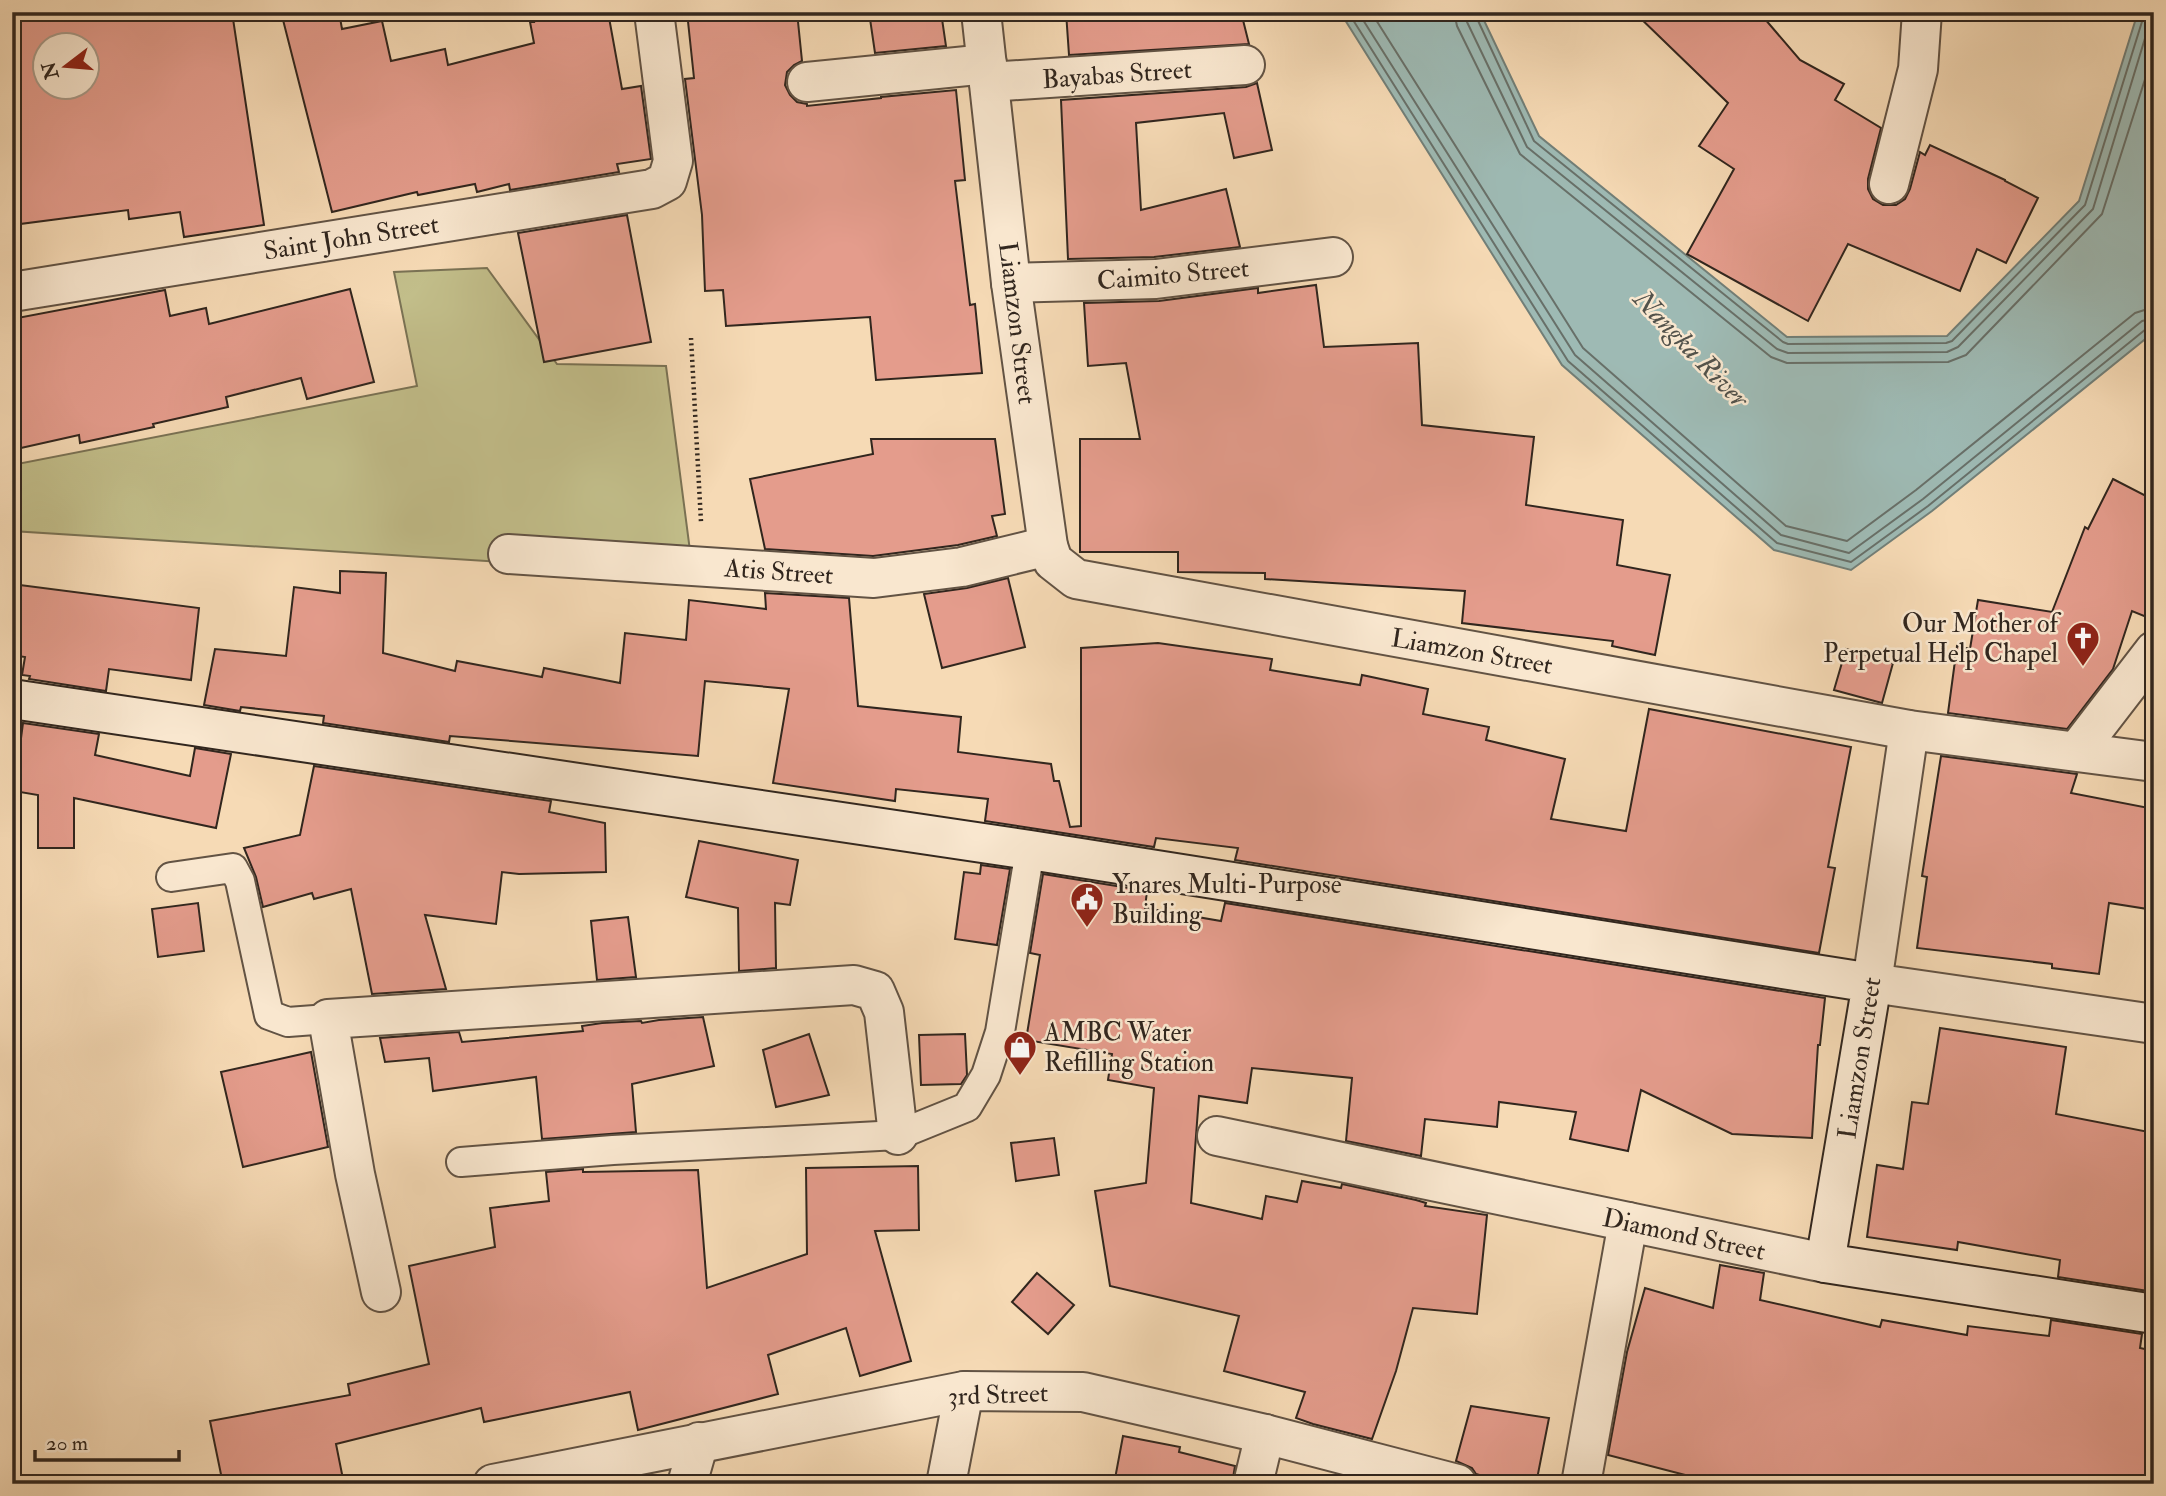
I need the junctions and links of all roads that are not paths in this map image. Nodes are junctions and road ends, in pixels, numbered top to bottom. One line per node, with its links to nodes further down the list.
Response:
1 (654, 12): 10 (street, Saint John Street)
2 (981, 12): 5 (street, Liamzon Street)
3 (1922, 12): 7 (street)
4 (1245, 65): 5 (street, Bayabas Street)
5 (988, 73): 6 (street, Bayabas Street); 9 (street, Liamzon Street)
6 (807, 82)
7 (1889, 184)
8 (1334, 257): 9 (street, Caimito Street)
9 (1011, 283): 11 (street, Liamzon Street)
10 (12, 292)
11 (1048, 546): 12 (street, Atis Street); 15 (street, Liamzon Street)
12 (508, 554)
13 (2154, 651): 16 (street)
14 (12, 699): 18 (street)
15 (1909, 730): 16 (street); 20 (street, Liamzon Street)
16 (2077, 751): 17 (street)
17 (2154, 762)
18 (1030, 850): 20 (street); 23 (lane)
19 (171, 877): 21 (lane)
20 (1872, 983): 22 (street); 27 (street, Liamzon Street)
21 (328, 1019): 23 (street); 28 (street)
22 (2154, 1024)
23 (898, 1135): 25 (lane)
24 (1217, 1136): 26 (street, Diamond Street)
25 (461, 1162)
26 (1628, 1222): 27 (street, Diamond Street); 38 (street)
27 (1825, 1263): 29 (street, Diamond Street)
28 (382, 1292)
29 (2154, 1314)
30 (964, 1391): 31 (street, 3rd Street); 32 (street, 3rd Street); 35 (street)
31 (1265, 1434): 36 (street); 37 (street, 3rd Street)
32 (699, 1442): 33 (street, 3rd Street); 34 (street)
33 (494, 1484)
34 (687, 1484)
35 (946, 1484)
36 (1253, 1484)
37 (1457, 1484)
38 (1581, 1484)

